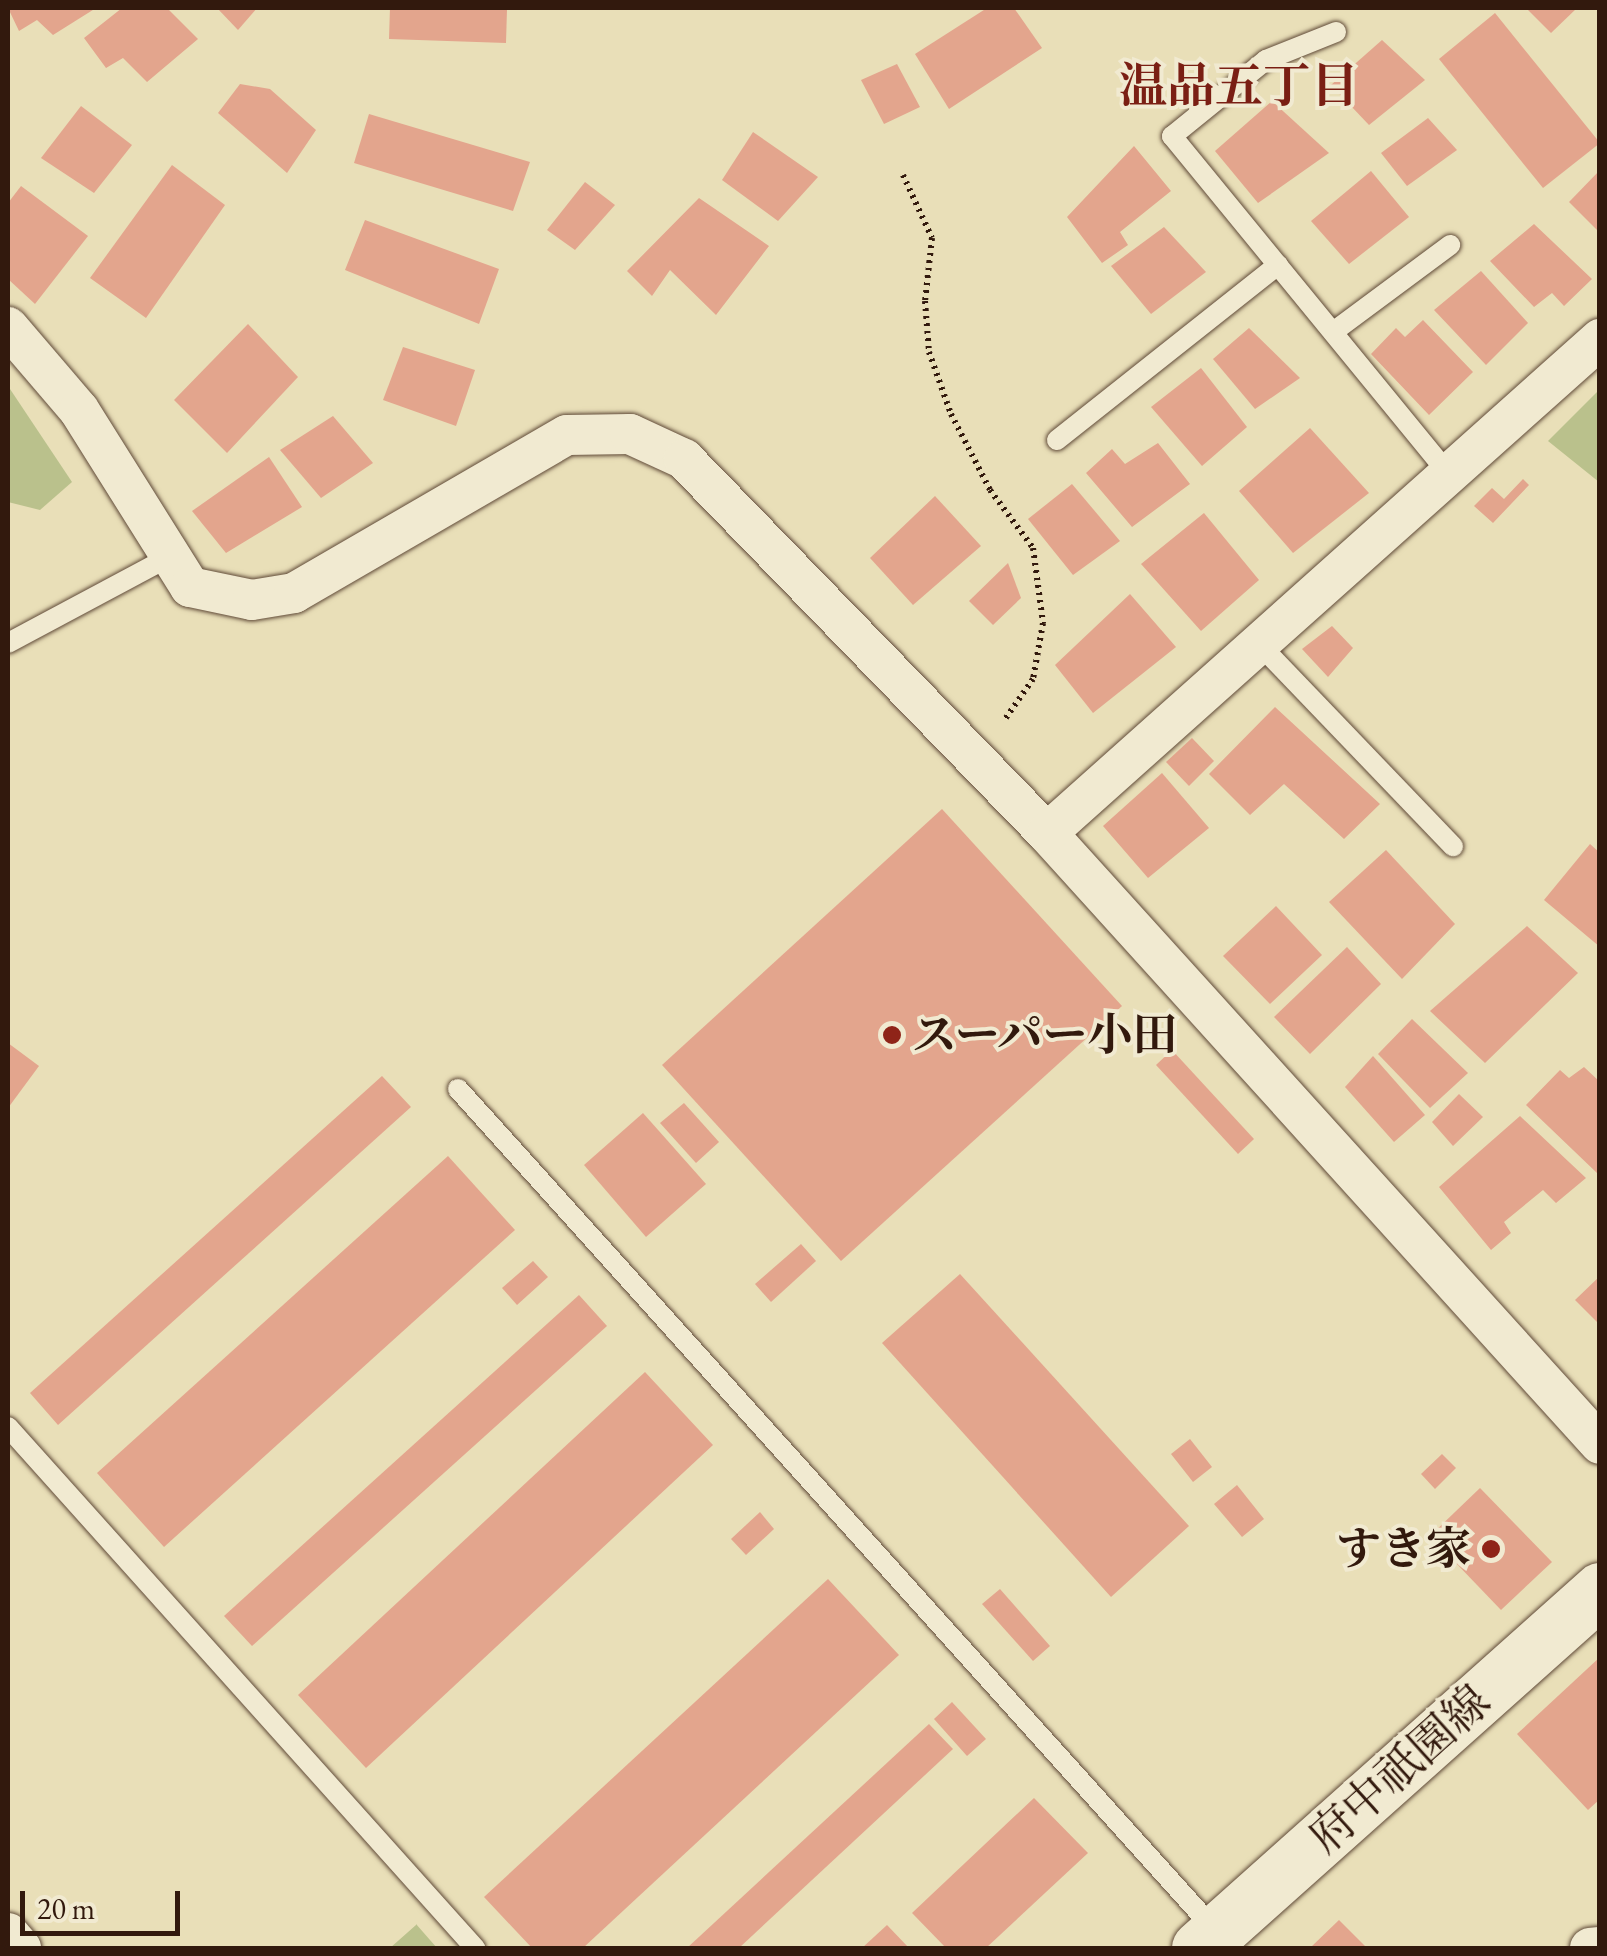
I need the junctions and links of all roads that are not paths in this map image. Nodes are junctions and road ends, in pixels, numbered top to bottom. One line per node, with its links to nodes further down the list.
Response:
1 (1336, 32): 3 (lane)
2 (1450, 245): 5 (lane)
3 (1278, 265): 5 (lane); 7 (lane)
4 (8, 327): 9 (street)
5 (1333, 332): 8 (lane)
6 (1600, 339): 8 (street)
7 (1057, 440)
8 (1451, 477): 11 (street)
9 (167, 558): 10 (lane); 12 (street)
10 (8, 643)
11 (1260, 645): 12 (street); 13 (lane)
12 (1047, 832): 16 (street)
13 (1453, 846)
14 (458, 1089): 19 (lane)
15 (8, 1427): 22 (lane)
16 (1600, 1444)
17 (1600, 1590): 19 (main road, 府中祇園線)
18 (8, 1933): 21 (street)
19 (1208, 1940)
20 (1600, 1946): 23 (street)
21 (21, 1948)
22 (475, 1948)
23 (1590, 1948)

